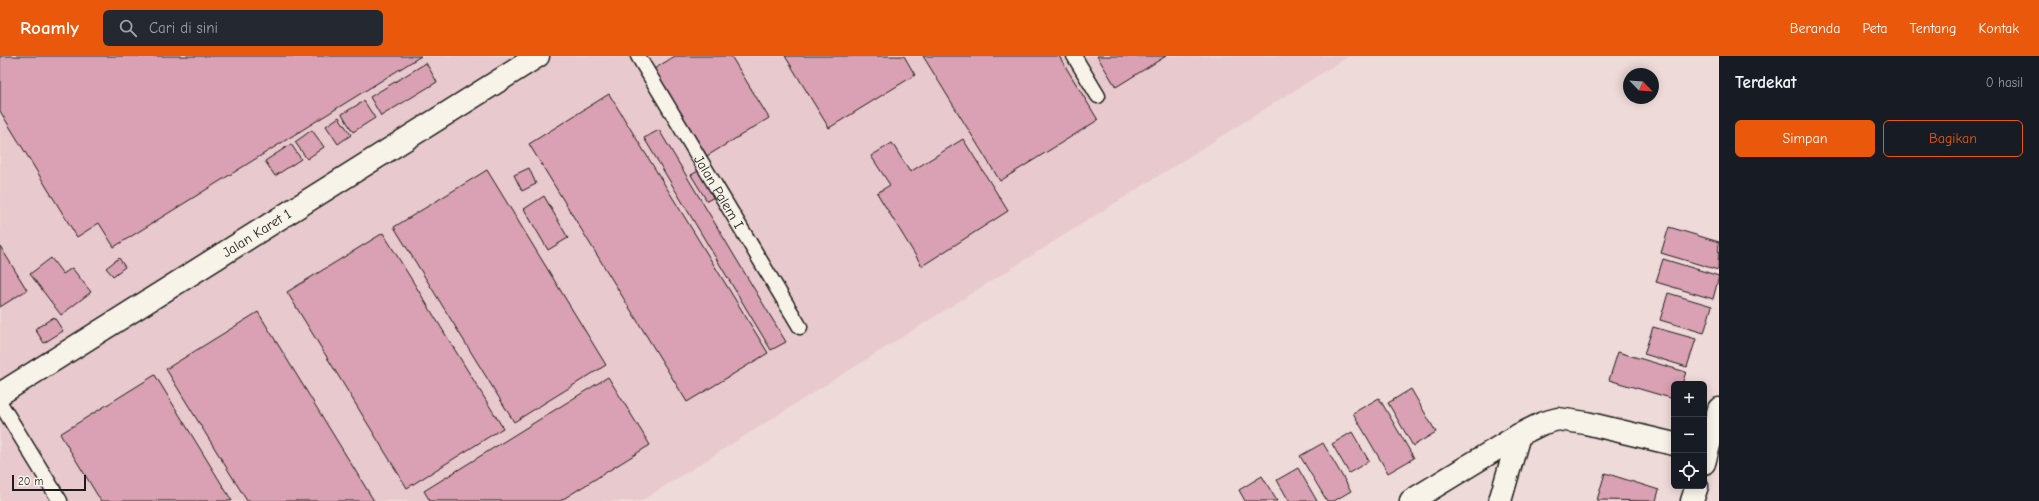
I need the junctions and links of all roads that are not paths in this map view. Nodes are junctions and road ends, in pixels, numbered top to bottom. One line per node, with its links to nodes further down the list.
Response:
1 (538, 56): 4 (street, Jalan Karet 1)
2 (638, 56): 6 (lane, Jalan Palem I)
3 (1074, 56): 5 (lane)
4 (509, 63): 7 (street, Jalan Karet 1)
5 (1098, 96)
6 (800, 327)
7 (0, 394)
8 (0, 403): 14 (lane)
9 (1719, 410): 12 (street)
10 (1518, 435): 11 (street); 15 (street); 16 (street)
11 (1671, 443)
12 (1706, 453)
13 (1696, 489): 17 (street)
14 (60, 501)
15 (1411, 501)
16 (1500, 501)
17 (1692, 501)

